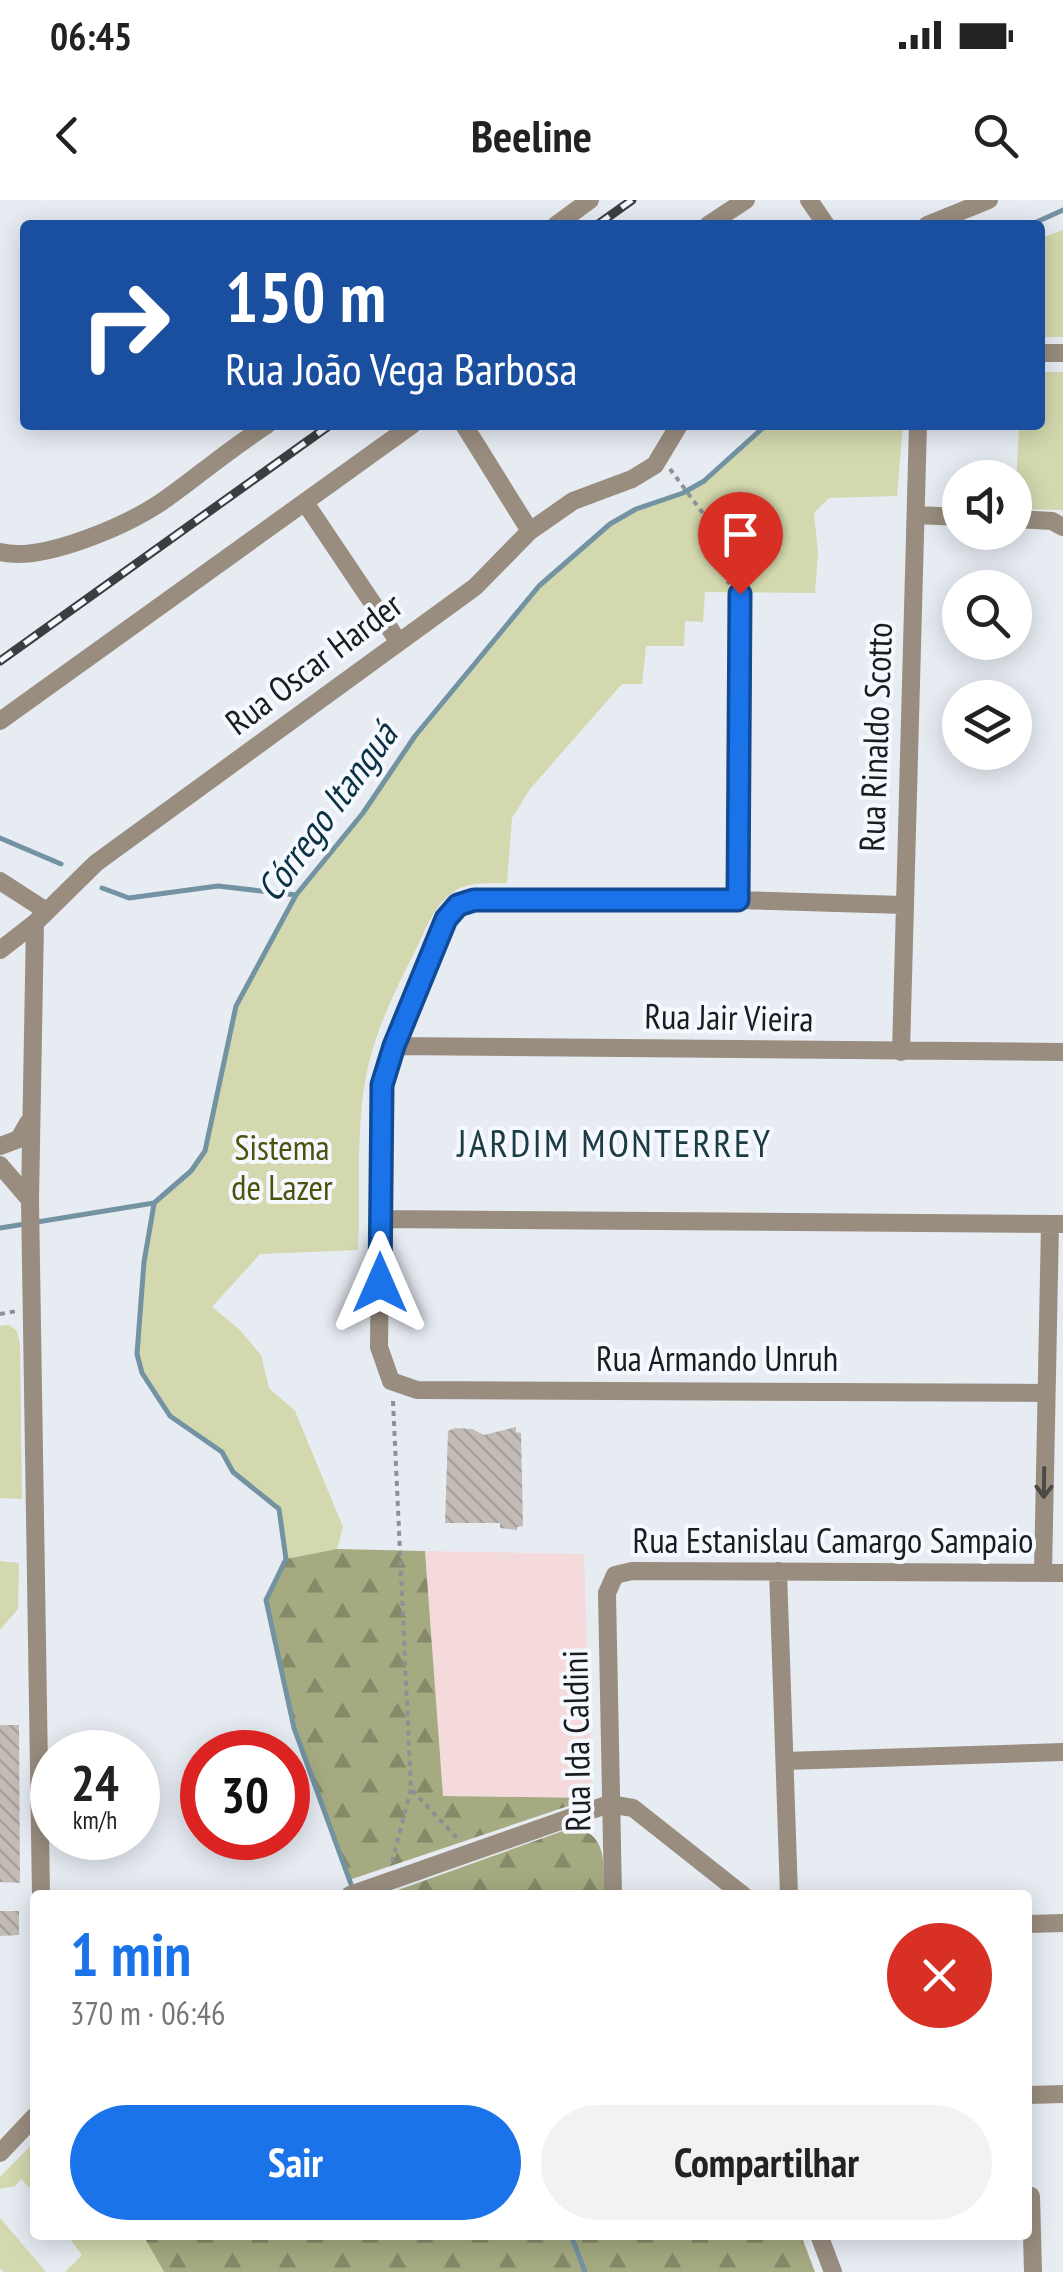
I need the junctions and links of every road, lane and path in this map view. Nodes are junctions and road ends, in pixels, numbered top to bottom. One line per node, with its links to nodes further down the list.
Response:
1 (590, 200): 4 (street)
2 (746, 200): 5 (street)
3 (989, 200): 6 (street)
4 (563, 220)
5 (716, 220)
6 (939, 220)
7 (259, 430): 19 (street)
8 (405, 430): 13 (street)
9 (467, 430): 18 (street)
10 (676, 430): 18 (street, Rua Oscar Harder)
11 (918, 430): 14 (street, Rua Rinaldo Scotto)
12 (677, 476): 20 (path)
13 (306, 504): 21 (street); 22 (street)
14 (917, 515): 15 (street); 25 (street, Rua Rinaldo Scotto)
15 (942, 516)
16 (1032, 519): 17 (street)
17 (1063, 527)
18 (530, 531): 21 (street, Rua Oscar Harder)
19 (0, 552)
20 (740, 594): 24 (street)
21 (398, 641): 26 (street, Rua Oscar Harder)
22 (0, 722)
23 (0, 881): 26 (street)
24 (738, 900): 25 (street); 28 (street)
25 (902, 905): 29 (street, Rua Rinaldo Scotto)
26 (40, 916): 27 (street, Rua Oscar Harder); 31 (street)
27 (0, 950)
28 (394, 1046): 29 (street, Rua Jair Vieira); 35 (street)
29 (900, 1052): 30 (street, Rua Jair Vieira)
30 (1063, 1052)
31 (30, 1108): 32 (street); 34 (street)
32 (0, 1146)
33 (0, 1165): 34 (street)
34 (30, 1203): 49 (street)
35 (380, 1218): 36 (street); 37 (street)
36 (1057, 1224): 38 (street)
37 (391, 1381): 38 (street, Rua Armando Unruh); 45 (path)
38 (1046, 1393): 40 (street, one-way to 40)
39 (778, 1571): 40 (street, Rua Estanislau Camargo Sampaio); 42 (street, Rua Estanislau Camargo Sampaio); 44 (street)
40 (1044, 1573): 41 (street, Rua Estanislau Camargo Sampaio)
41 (1063, 1573)
42 (608, 1585): 46 (street, Rua Ida Caldini)
43 (1063, 1752): 44 (street)
44 (786, 1761): 53 (street)
45 (411, 1790): 47 (path); 48 (path)
46 (610, 1804): 47 (street); 51 (street, Rua Ida Caldini); 52 (street)
47 (470, 1852): 48 (street)
48 (378, 1884): 50 (street)
49 (41, 1890)
50 (363, 1890)
51 (614, 1890)
52 (736, 1890)
53 (789, 1890)
54 (1063, 1922): 55 (street)
55 (1032, 1924)
56 (1063, 2094): 57 (street)
57 (1032, 2095)
58 (30, 2121): 59 (street)
59 (0, 2153)
60 (1032, 2234): 63 (street)
61 (821, 2240): 62 (street)
62 (833, 2272)
63 (1033, 2272)

